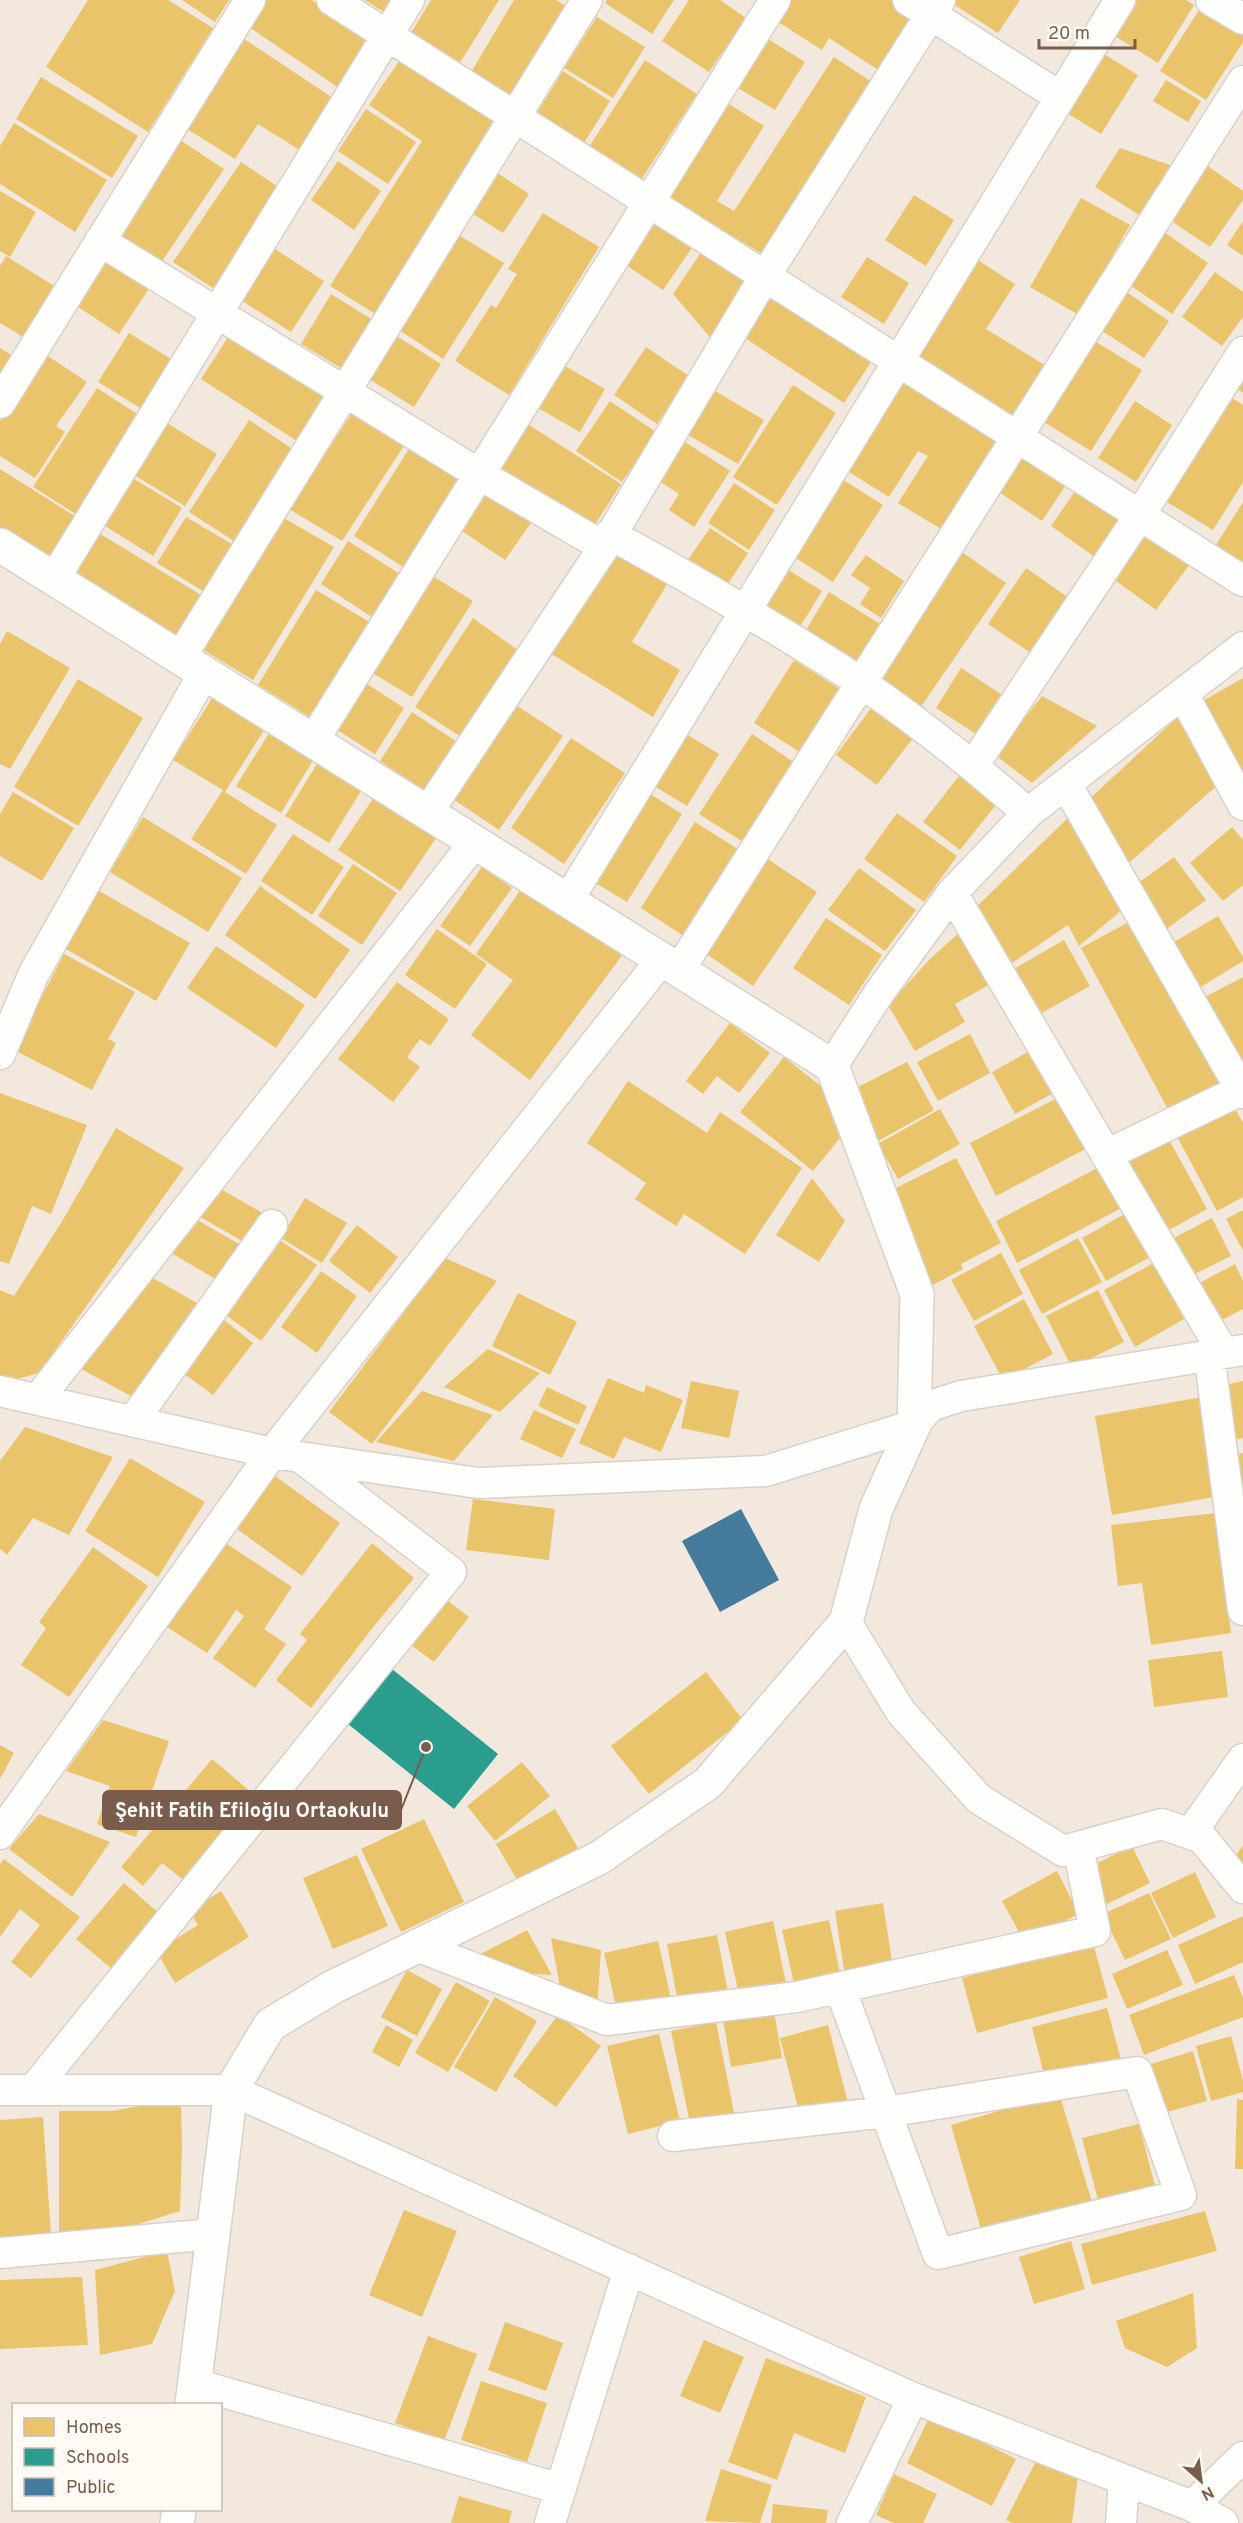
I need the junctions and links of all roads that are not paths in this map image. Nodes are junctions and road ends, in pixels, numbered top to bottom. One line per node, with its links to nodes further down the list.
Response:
1 (250, 0): 15 (street)
2 (332, 0): 10 (street)
3 (409, 0): 10 (street)
4 (587, 0): 13 (street)
5 (775, 0): 14 (street)
6 (1120, 0): 12 (street)
7 (1211, 0): 9 (street)
8 (926, 5): 12 (street); 16 (street)
9 (1243, 20)
10 (386, 35): 13 (street); 17 (street)
11 (1243, 81): 22 (street)
12 (1060, 98): 19 (street)
13 (515, 117): 14 (street); 20 (street)
14 (649, 202): 16 (street); 23 (street)
15 (100, 241): 17 (street); 21 (street)
16 (765, 276): 19 (street); 25 (street)
17 (218, 313): 20 (street); 27 (street)
18 (1243, 352): 24 (street)
19 (898, 361): 22 (street); 29 (street)
20 (345, 392): 23 (street); 31 (street)
21 (0, 403)
22 (1018, 437): 24 (street); 32 (street)
23 (479, 474): 25 (street); 34 (street)
24 (1140, 515): 28 (street); 35 (street)
25 (607, 540): 29 (street); 38 (street)
26 (0, 545): 27 (street)
27 (54, 579): 31 (street)
28 (1243, 581)
29 (744, 609): 32 (street); 42 (street)
30 (1243, 648): 33 (street)
31 (192, 665): 34 (street); 44 (street)
32 (861, 683): 35 (street); 43 (street)
33 (1183, 694): 36 (street); 37 (street)
34 (313, 741): 38 (street)
35 (974, 766): 39 (street)
36 (1066, 784): 39 (street); 46 (street)
37 (1243, 805)
38 (428, 813): 40 (street)
39 (1028, 813): 41 (street)
40 (475, 842): 42 (street); 51 (street)
41 (952, 893): 45 (street); 47 (street)
42 (568, 900): 43 (street)
43 (671, 964): 45 (street); 54 (street)
44 (0, 1054)
45 (832, 1066): 53 (street)
46 (1242, 1090): 47 (street)
47 (1106, 1155): 49 (street)
48 (272, 1226): 52 (street)
49 (1225, 1352): 53 (street); 56 (street)
50 (3, 1398): 51 (street)
51 (38, 1400): 52 (street)
52 (133, 1421): 54 (street)
53 (914, 1425): 55 (street); 58 (street)
54 (272, 1453): 55 (street); 60 (street)
55 (301, 1457): 67 (street)
56 (1241, 1579): 57 (street)
57 (1243, 1610)
58 (846, 1622): 62 (street); 64 (street)
59 (1243, 1760): 61 (street)
60 (0, 1834)
61 (1190, 1834): 62 (street); 63 (street)
62 (1078, 1847): 65 (street)
63 (1243, 1888)
64 (417, 1946): 65 (street); 68 (street)
65 (840, 1988): 69 (street)
66 (0, 2090): 67 (street)
67 (33, 2090): 68 (street)
68 (231, 2090): 71 (street); 73 (street)
69 (886, 2112): 69 (street); 70 (street)
70 (673, 2136)
71 (213, 2234): 72 (street); 74 (street)
72 (0, 2253)
73 (629, 2269): 75 (street); 78 (street)
74 (193, 2394): 78 (street)
75 (913, 2398): 77 (street); 81 (street)
76 (1243, 2457): 79 (street)
77 (1124, 2480): 79 (street); 82 (street)
78 (561, 2489): 80 (street)
79 (1192, 2506): 83 (street)
80 (550, 2523)
81 (852, 2523)
82 (1120, 2523)
83 (1223, 2523)

